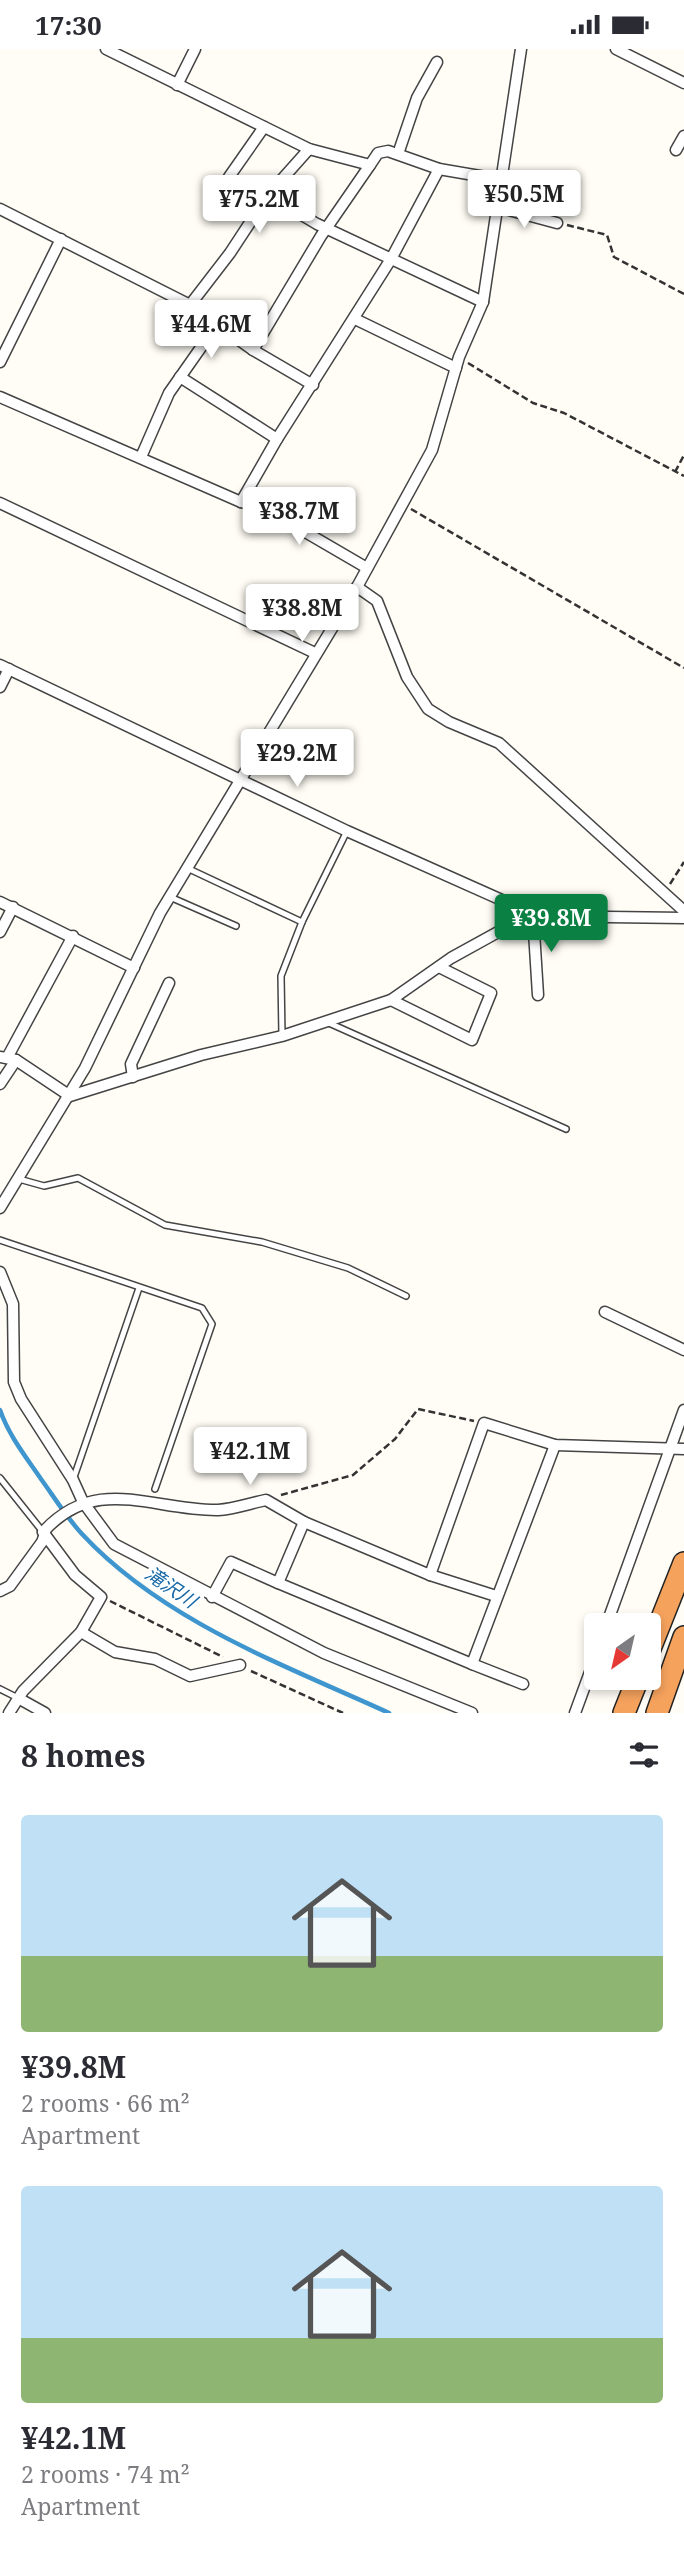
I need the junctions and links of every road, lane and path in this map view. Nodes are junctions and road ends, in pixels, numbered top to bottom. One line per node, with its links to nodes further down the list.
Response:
1 (106, 49): 5 (street)
2 (195, 49): 8 (street)
3 (521, 49): 17 (street)
4 (616, 49): 7 (street)
5 (128, 54): 8 (street)
6 (437, 62): 13 (street)
7 (684, 83)
8 (177, 85): 9 (street)
9 (264, 127): 11 (street); 16 (street)
10 (684, 137): 12 (street)
11 (309, 149): 14 (street); 18 (street)
12 (676, 150)
13 (398, 154): 14 (street); 15 (street)
14 (370, 165): 22 (street)
15 (439, 169): 17 (street); 24 (street)
16 (229, 177)
17 (503, 180): 19 (street)
18 (268, 195): 22 (street); 27 (street)
19 (498, 207): 21 (street); 26 (street)
20 (0, 209): 23 (street)
21 (557, 223): 25 (path)
22 (329, 227): 24 (street); 30 (street)
23 (61, 239): 27 (street); 31 (street)
24 (391, 259): 26 (street); 28 (street)
25 (684, 294)
26 (483, 302): 32 (street)
27 (190, 305): 29 (street)
28 (355, 319): 32 (street); 34 (street)
29 (216, 326): 30 (street); 33 (street)
30 (253, 350): 34 (street)
31 (0, 362)
32 (458, 362): 39 (path); 43 (street)
33 (180, 377): 36 (street); 38 (street)
34 (313, 385): 36 (street)
35 (0, 397): 38 (street)
36 (277, 439): 41 (street)
37 (684, 455): 39 (path)
38 (141, 457): 41 (street)
39 (675, 472): 40 (path)
40 (684, 476)
41 (241, 502): 44 (street)
42 (0, 503): 46 (street)
43 (402, 505): 44 (street); 48 (path)
44 (367, 568): 45 (street)
45 (357, 587): 46 (street); 54 (street)
46 (315, 653): 50 (street)
47 (4, 667): 49 (street); 50 (street)
48 (684, 667)
49 (0, 687)
50 (240, 779): 51 (street); 53 (street)
51 (346, 831): 59 (street); 61 (lane)
52 (684, 862): 54 (path)
53 (187, 868): 55 (street); 61 (lane)
54 (664, 893): 58 (street)
55 (170, 897): 62 (lane); 66 (street)
56 (0, 902): 57 (street)
57 (13, 907): 63 (street); 64 (street)
58 (684, 911)
59 (533, 916): 60 (street); 65 (street); 68 (street)
60 (684, 918)
61 (302, 922): 71 (lane)
62 (236, 926)
63 (0, 932)
64 (73, 936): 66 (street); 72 (street)
65 (439, 967): 69 (street); 69 (street)
66 (134, 968): 75 (street)
67 (169, 983): 73 (street)
68 (538, 995)
69 (391, 1000): 70 (street)
70 (326, 1022): 71 (street); 76 (lane)
71 (282, 1036): 73 (street)
72 (7, 1058): 74 (street); 75 (street)
73 (132, 1077): 75 (street)
74 (0, 1084)
75 (70, 1096): 77 (street)
76 (566, 1129)
77 (19, 1179): 78 (street); 82 (lane)
78 (0, 1208)
79 (0, 1240): 81 (lane)
80 (0, 1272): 91 (street)
81 (139, 1288): 91 (lane); 92 (lane)
82 (406, 1296)
83 (605, 1313): 84 (street)
84 (684, 1350)
85 (684, 1410): 88 (street)
86 (484, 1423): 87 (street); 93 (path); 98 (street)
87 (555, 1445): 88 (street); 101 (street)
88 (670, 1447): 89 (street); 103 (street)
89 (684, 1449)
90 (0, 1478): 96 (lane)
91 (73, 1480): 94 (street)
92 (155, 1489)
93 (266, 1500): 94 (street); 95 (street)
94 (80, 1503): 96 (street); 102 (street)
95 (304, 1523): 98 (street); 99 (street)
96 (44, 1533): 100 (street); 105 (street)
97 (684, 1563): 104 (highway)
98 (430, 1575): 101 (street)
99 (278, 1583): 102 (street); 107 (street)
100 (0, 1591)
101 (496, 1596): 107 (street)
102 (212, 1597): 116 (street)
103 (611, 1613)
104 (662, 1618)
105 (81, 1632): 108 (street); 113 (street)
106 (684, 1637): 119 (highway)
107 (472, 1664): 109 (street)
108 (240, 1665)
109 (523, 1684)
110 (584, 1688): 117 (street)
111 (0, 1689): 113 (lane)
112 (633, 1691): 118 (highway)
113 (18, 1697): 114 (street); 115 (street)
114 (9, 1713)
115 (45, 1713)
116 (472, 1713)
117 (575, 1713)
118 (624, 1713)
119 (657, 1713)

